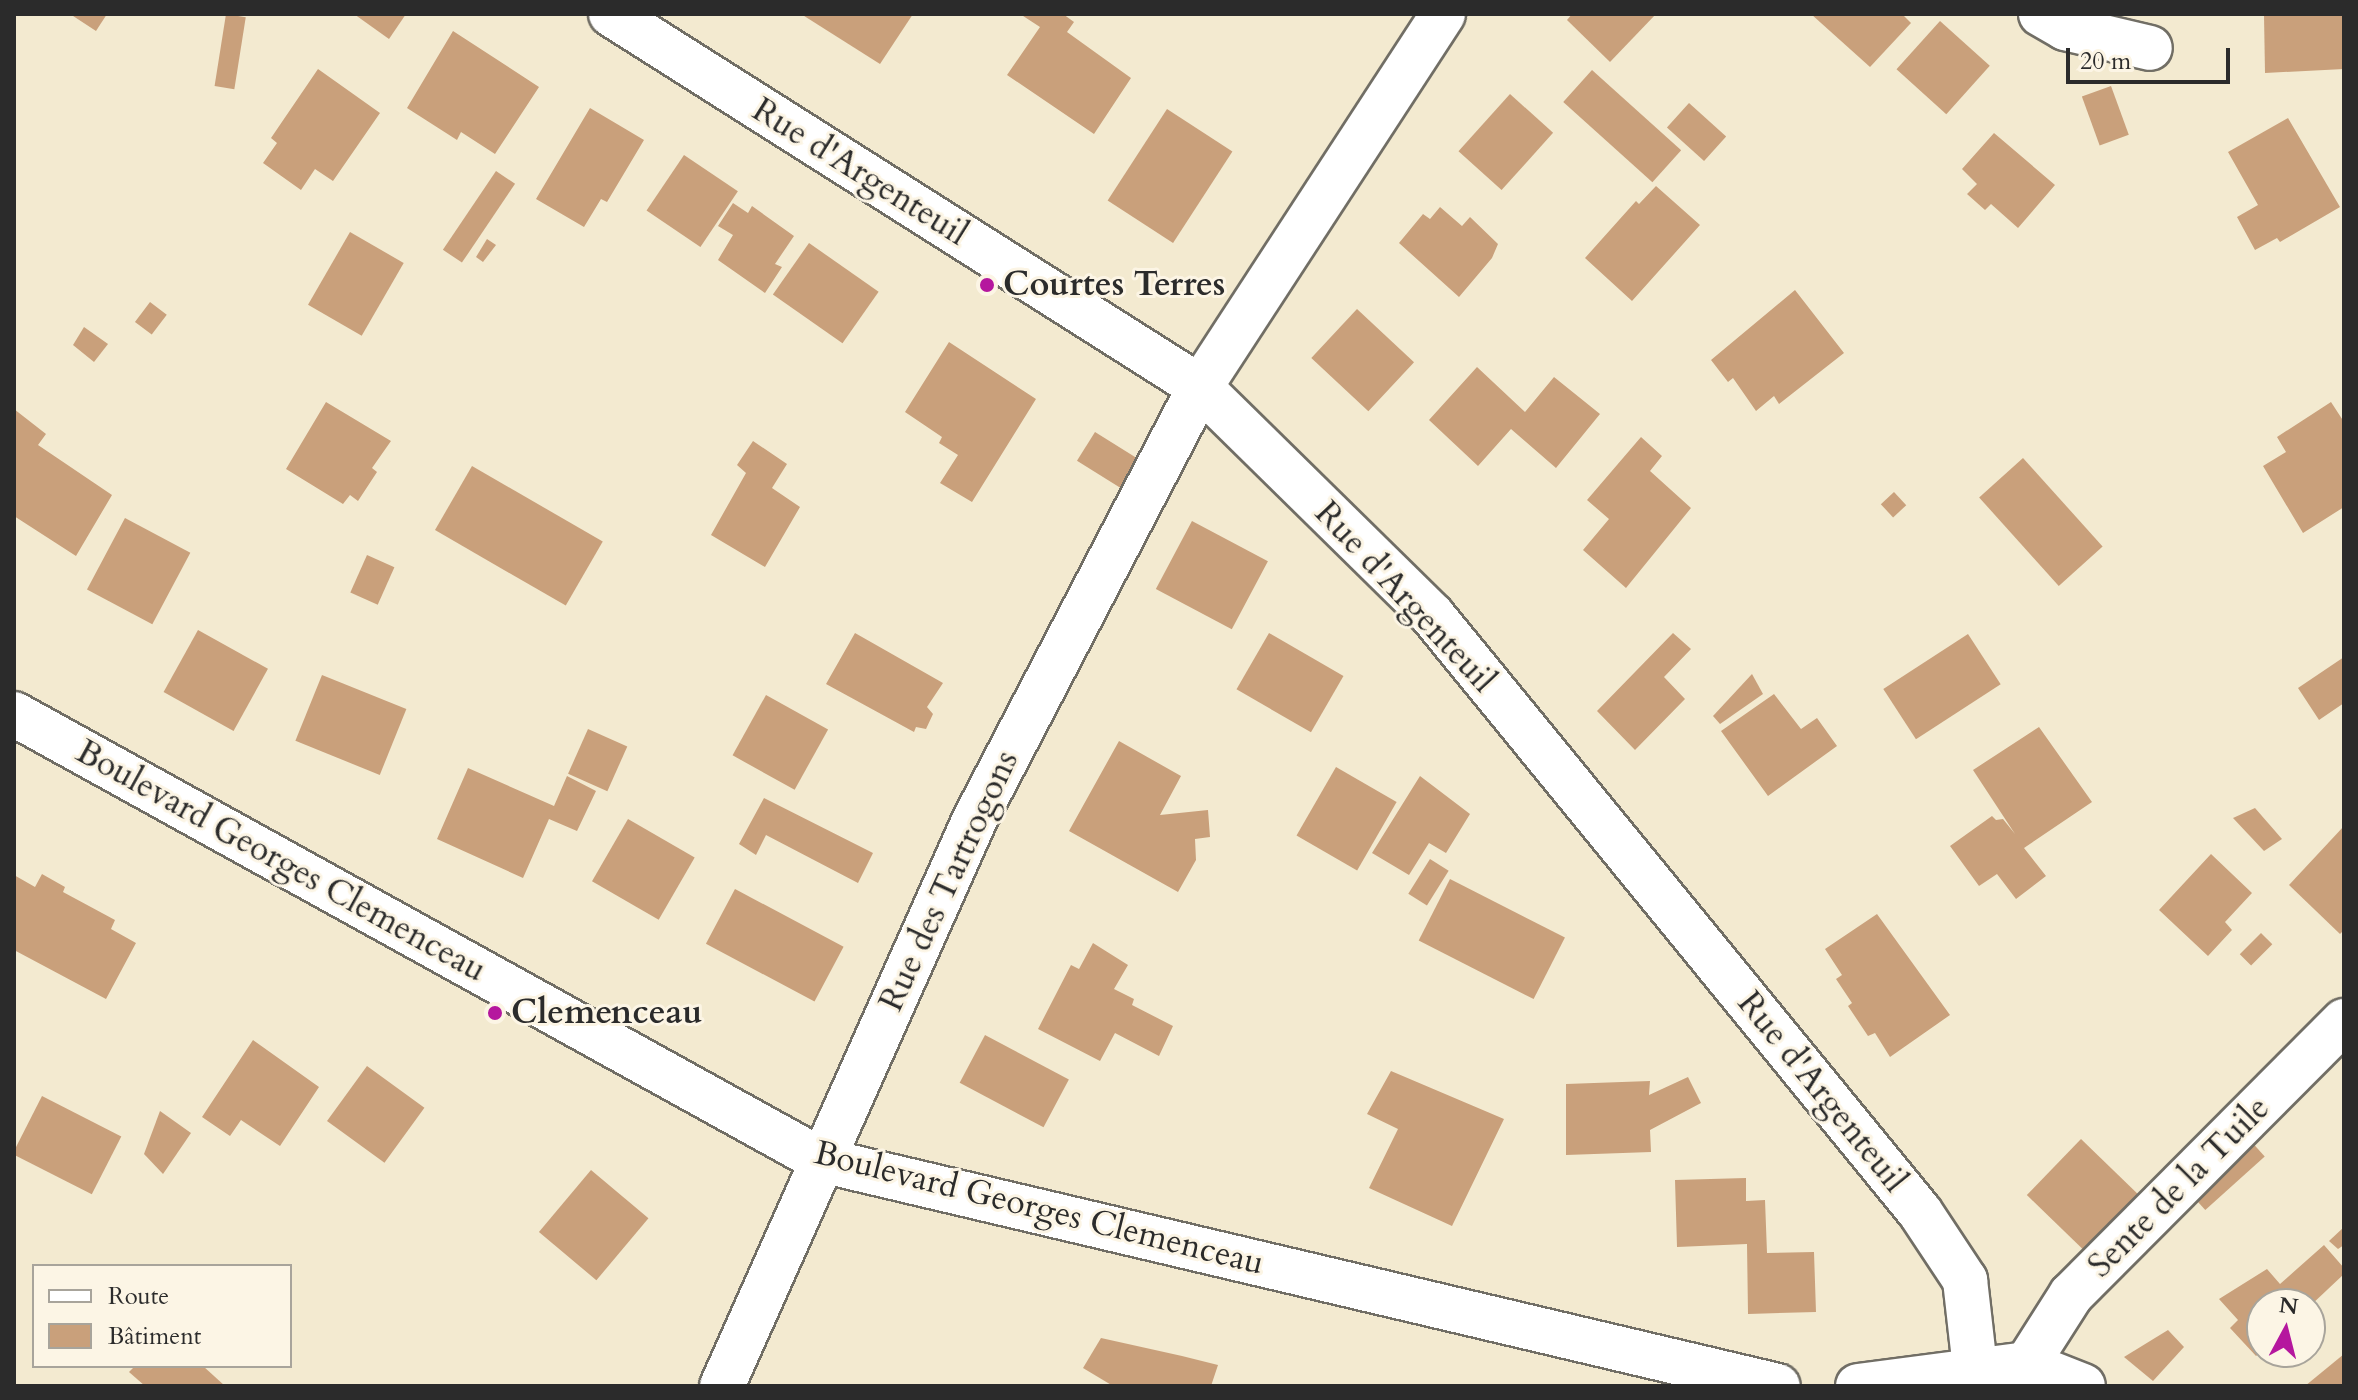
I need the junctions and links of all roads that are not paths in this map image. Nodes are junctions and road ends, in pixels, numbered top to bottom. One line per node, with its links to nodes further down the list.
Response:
1 (611, 14): 5 (street, Rue d'Argenteuil)
2 (1443, 14): 5 (street, Rue des Tartrogons)
3 (2041, 14): 4 (street)
4 (2150, 48)
5 (1200, 387): 8 (street, Rue des Tartrogons); 10 (street, Rue d'Argenteuil)
6 (14, 714): 8 (street, Boulevard Georges Clemenceau)
7 (2344, 1021): 9 (street, Sente de la Tuile)
8 (821, 1160): 11 (street, Rue des Tartrogons); 12 (street, Boulevard Georges Clemenceau)
9 (2027, 1364): 10 (street); 14 (street)
10 (1976, 1379): 13 (street)
11 (722, 1386)
12 (1778, 1386)
13 (1858, 1386)
14 (2083, 1386)

